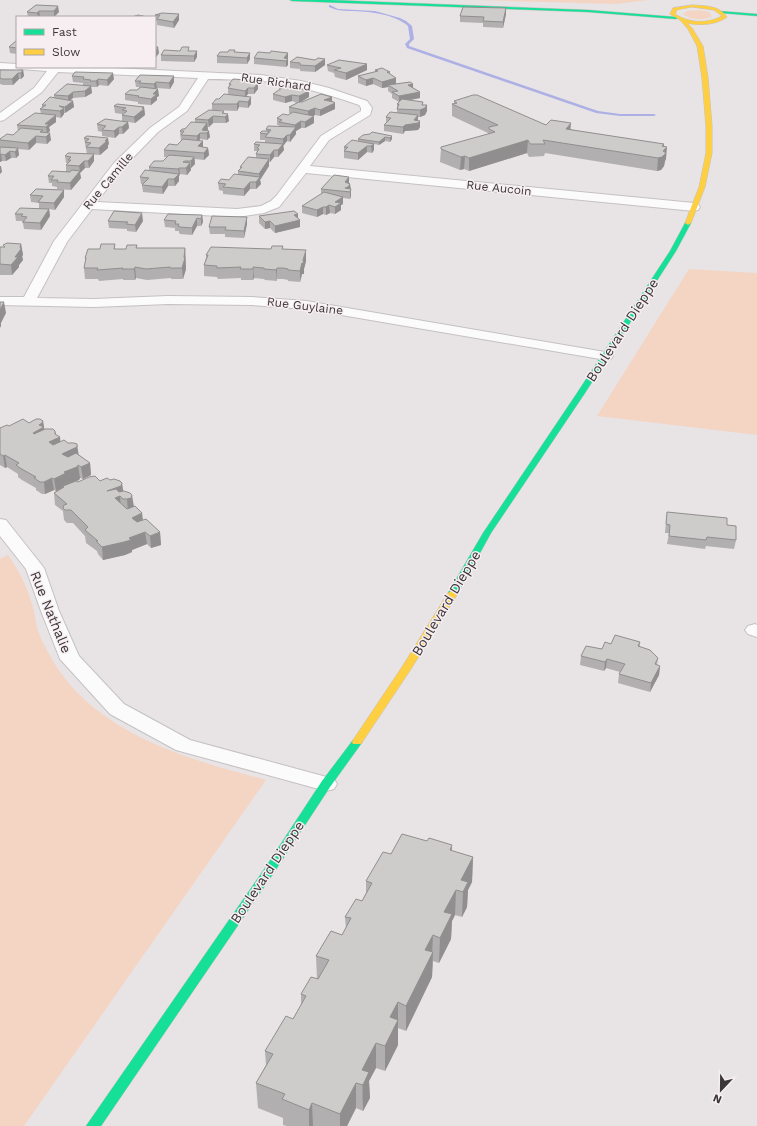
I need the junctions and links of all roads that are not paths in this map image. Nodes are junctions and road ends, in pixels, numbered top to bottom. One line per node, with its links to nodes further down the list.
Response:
1 (292, 0): 6 (main road)
2 (701, 0): 4 (main road)
3 (686, 4): 4 (main road); 6 (main road)
4 (708, 8): 7 (main road)
5 (757, 15): 7 (main road)
6 (677, 16): 7 (main road); 9 (main road)
7 (720, 18): 8 (main road); 9 (main road)
8 (757, 18)
9 (700, 46): 17 (main road, Boulevard Dieppe)
10 (0, 66): 11 (street)
11 (16, 67)
12 (55, 68): 13 (street, Rue Richard); 14 (street)
13 (205, 75): 15 (street, Rue Richard); 16 (street, Rue Camille)
14 (0, 118)
15 (304, 169): 16 (street, Rue Richard); 17 (street, Rue Aucoin)
16 (88, 205): 19 (street, Rue Camille)
17 (694, 207): 20 (main road, Boulevard Dieppe)
18 (0, 300): 19 (street, Rue Guylaine)
19 (28, 302): 20 (street, Rue Guylaine)
20 (606, 356): 22 (main road, Boulevard Dieppe)
21 (0, 524): 22 (street, Rue Nathalie)
22 (326, 784): 23 (main road, Boulevard Dieppe)
23 (93, 1126)

